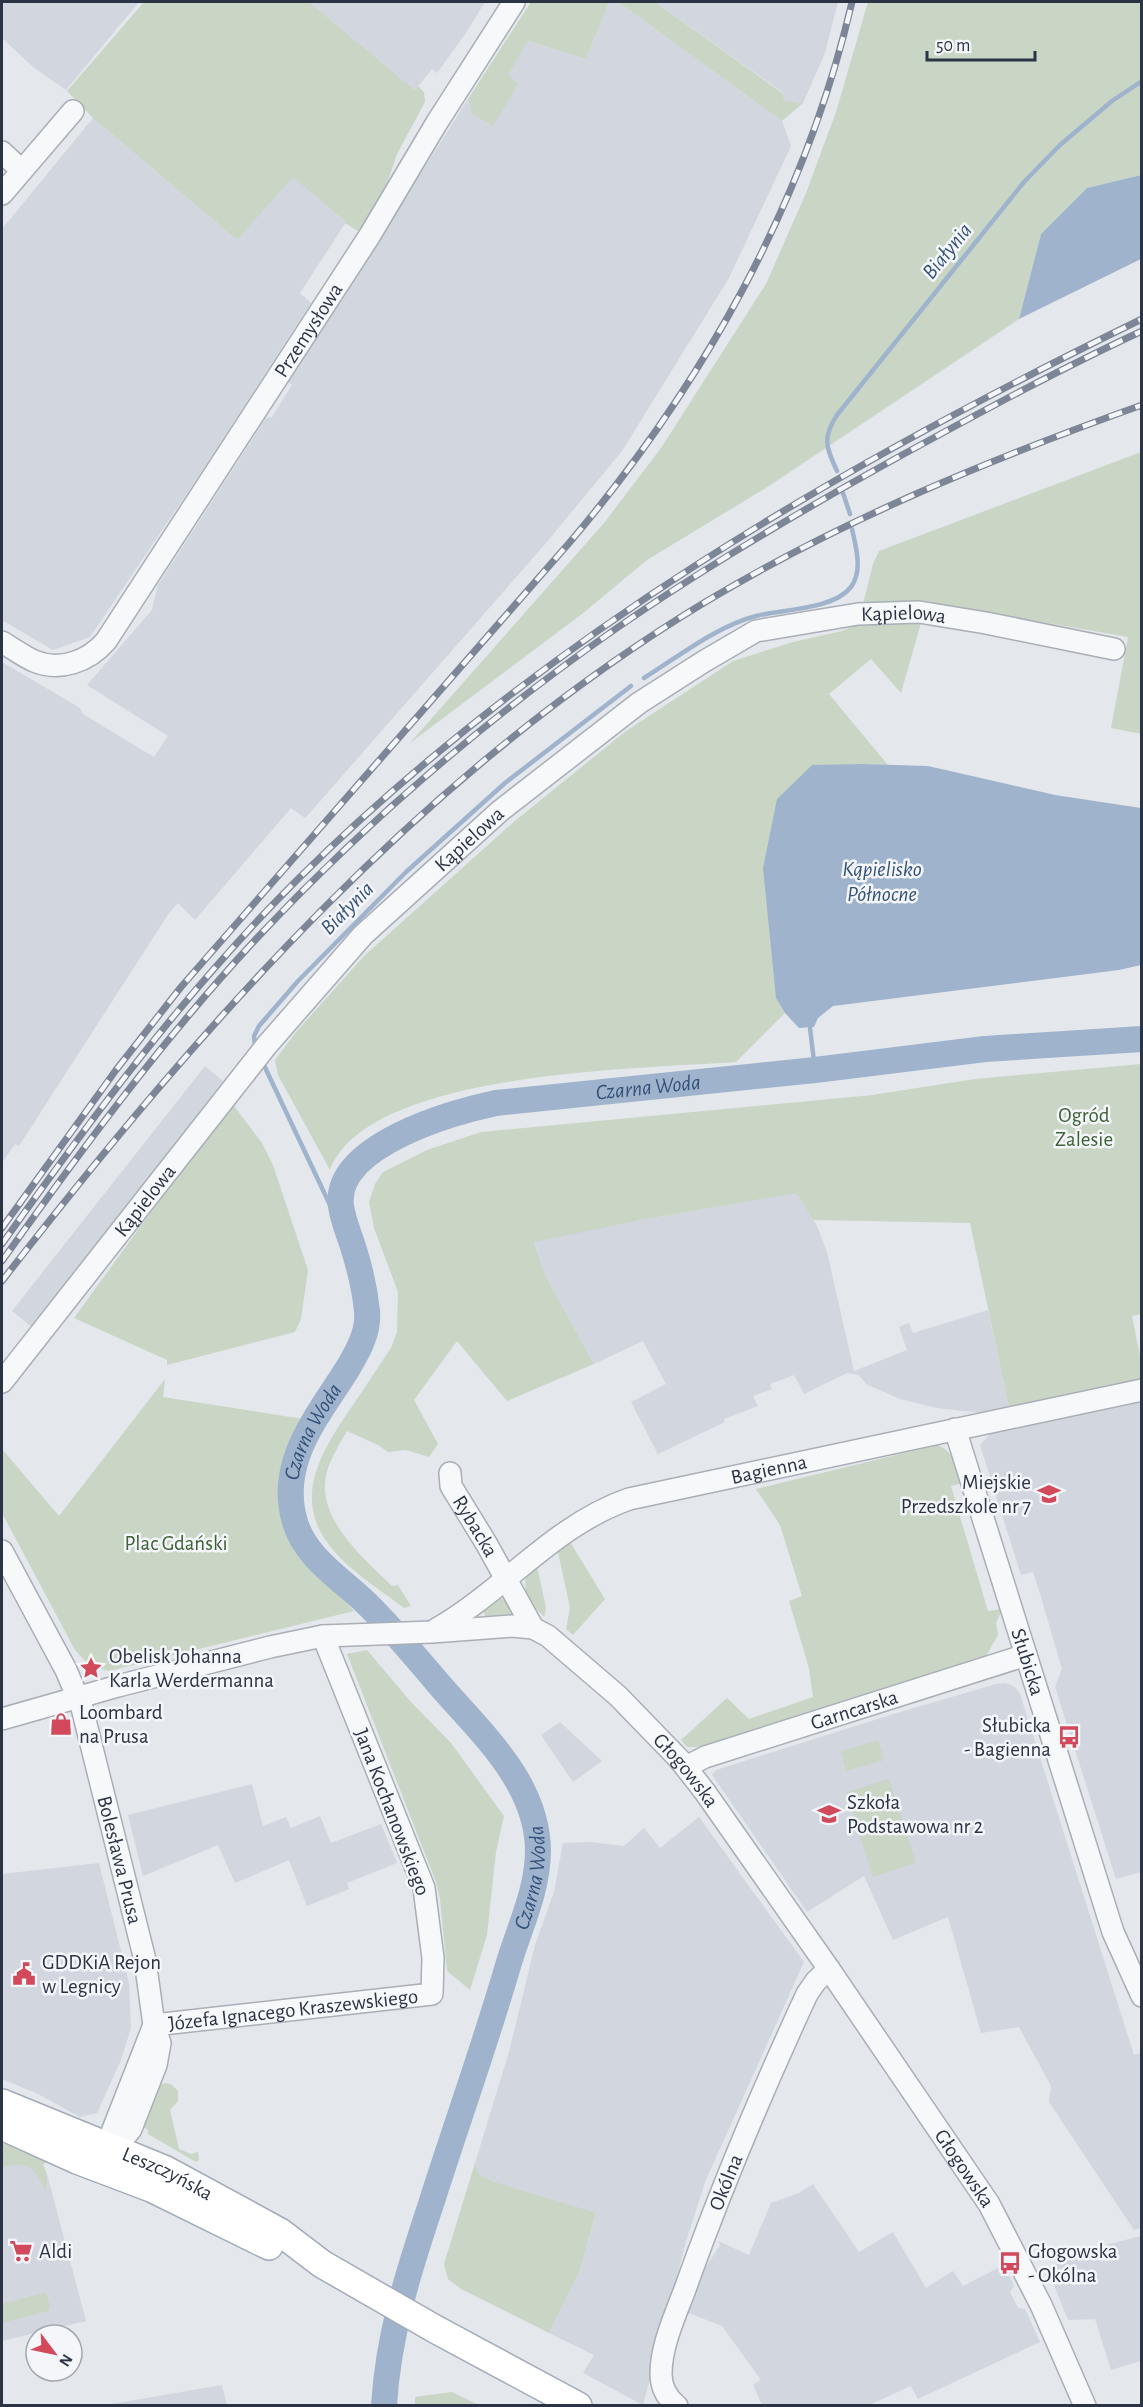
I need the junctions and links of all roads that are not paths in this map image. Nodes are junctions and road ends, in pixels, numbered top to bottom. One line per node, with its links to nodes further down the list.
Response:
1 (514, 2): 6 (street, Przemysłowa)
2 (73, 111): 4 (street)
3 (2, 152): 4 (street)
4 (21, 170): 5 (street)
5 (2, 194)
6 (2, 642)
7 (1114, 649): 8 (street, Kąpielowa)
8 (2, 1382)
9 (1142, 1390): 10 (street, Bagienna)
10 (955, 1429): 13 (street, Bagienna); 17 (street, Słubicka)
11 (450, 1473): 13 (street, Rybacka)
12 (2, 1551): 18 (street, Bolesława Prusa)
13 (505, 1577): 14 (street, Rybacka); 15 (street, Bagienna)
14 (533, 1628): 15 (street, Głogowska); 20 (street, Głogowska)
15 (430, 1632): 16 (street, Głogowska)
16 (333, 1635): 18 (street, Głogowska); 23 (street, Jana Kochanowskiego)
17 (1026, 1655): 20 (street, Garncarska); 22 (street, Słubicka)
18 (78, 1696): 19 (street, Głogowska); 25 (street, Bolesława Prusa)
19 (2, 1719)
20 (686, 1767): 21 (street, Głogowska)
21 (829, 1969): 34 (street, Głogowska); 36 (street, Okólna)
22 (1135, 1969): 24 (street, Słubicka)
23 (432, 1994): 25 (street, Józefa Ignacego Kraszewskiego)
24 (1142, 1996)
25 (154, 2025): 28 (street, Bolesława Prusa)
26 (2, 2103): 29 (main road, Leszczyńska)
27 (2, 2126): 29 (main road, Leszczyńska)
28 (123, 2126): 29 (street); 30 (street, Bolesława Prusa); 31 (street)
29 (79, 2148): 30 (main road, Leszczyńska); 32 (main road, Leszczyńska)
30 (112, 2150): 31 (main road, Leszczyńska); 32 (street)
31 (166, 2170): 33 (main road, Leszczyńska)
32 (134, 2181): 33 (main road, Leszczyńska)
33 (322, 2264): 35 (main road, Leszczyńska)
34 (1081, 2404)
35 (578, 2406)
36 (677, 2406)

